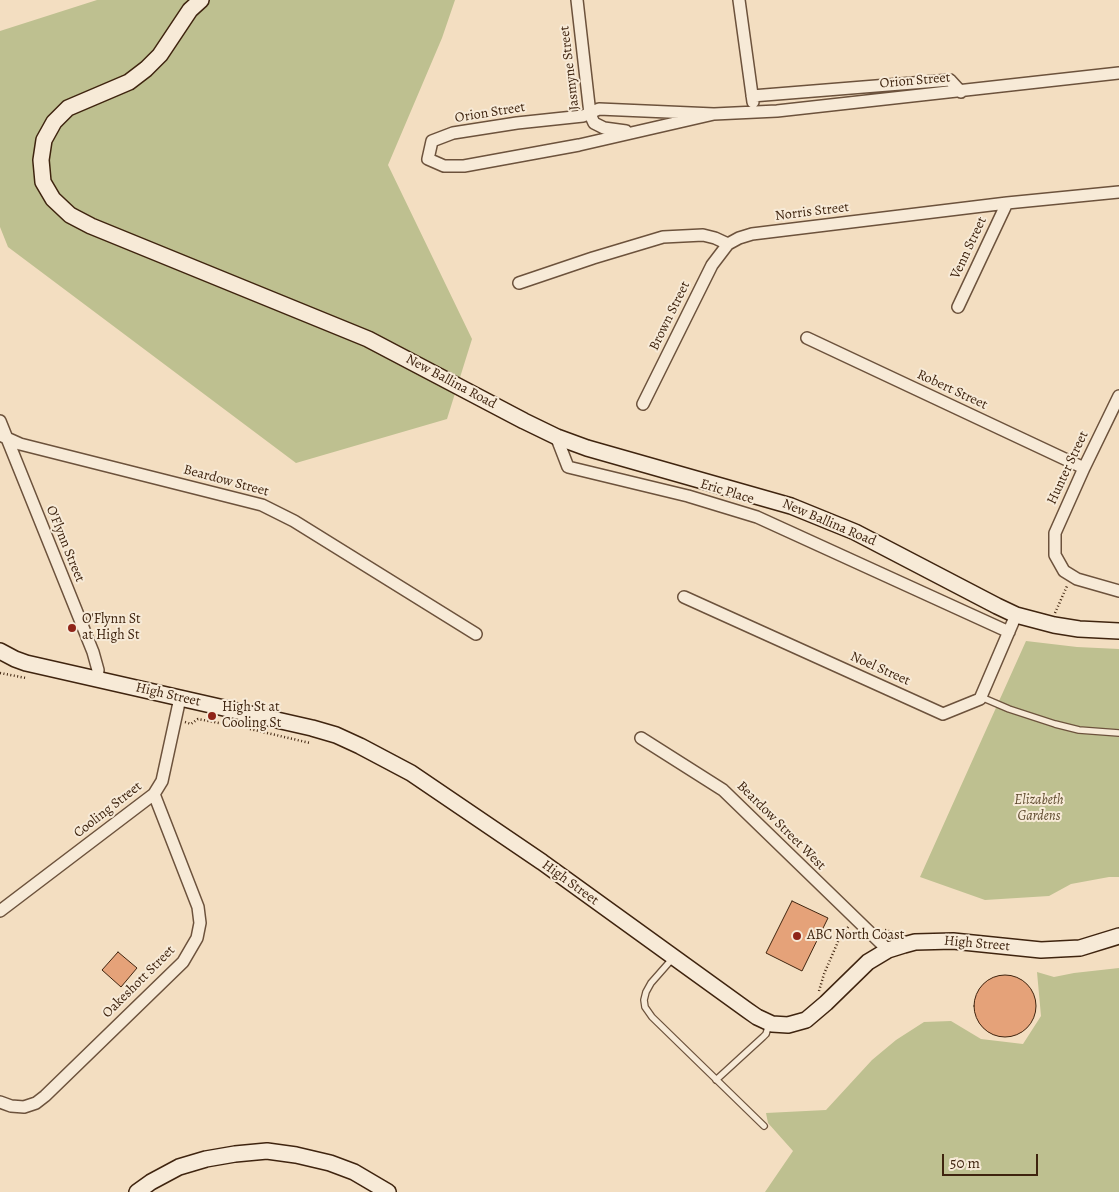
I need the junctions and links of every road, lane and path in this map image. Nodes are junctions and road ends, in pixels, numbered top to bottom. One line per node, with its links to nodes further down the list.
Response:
1 (200, 0): 20 (street, New Ballina Road)
2 (577, 0): 8 (street, Jasmyne Street)
3 (739, 0): 6 (street)
4 (1119, 73): 5 (street, Orion Street)
5 (961, 92): 6 (street); 7 (street, Orion Street)
6 (752, 96): 7 (street)
7 (754, 111): 9 (street, Orion Street)
8 (590, 114): 9 (street, Orion Street); 10 (street, Jasmyne Street); 10 (street, Orion Street)
9 (714, 114): 10 (street, Orion Street)
10 (631, 132)
11 (1119, 192): 12 (street, Norris Street)
12 (1007, 203): 13 (street, Norris Street); 15 (street, Venn Street)
13 (728, 244): 14 (street); 18 (street, Brown Street)
14 (519, 283)
15 (958, 306)
16 (807, 338): 22 (street, Robert Street)
17 (1119, 396): 22 (street, Hunter Street)
18 (643, 404)
19 (0, 421): 21 (street, O'Flynn Street)
20 (556, 436): 27 (street, New Ballina Road); 29 (street, Eric Place)
21 (4, 437): 30 (street, Beardow Street); 34 (street, O'Flynn Street)
22 (1084, 468): 24 (street, Hunter Street)
23 (1070, 580): 26 (path)
24 (1119, 591)
25 (684, 597): 35 (street, Noel Street)
26 (1056, 610)
27 (1016, 615): 28 (street, New Ballina Road); 29 (street)
28 (1119, 631)
29 (1009, 632): 35 (street)
30 (476, 634)
31 (0, 651): 34 (street, High Street)
32 (0, 673): 33 (path)
33 (29, 679)
34 (97, 679): 36 (street, High Street)
35 (981, 697): 40 (lane)
36 (180, 698): 43 (street, Cooling Street); 49 (street, High Street)
37 (182, 722): 38 (path)
38 (241, 727)
39 (249, 729): 42 (path)
40 (1119, 733)
41 (641, 738): 45 (street, Beardow Street West)
42 (313, 744)
43 (154, 794): 44 (street, Cooling Street); 53 (street, Oakeshott Street)
44 (0, 911)
45 (864, 926): 46 (path); 48 (street, Beardow Street West); 50 (path)
46 (899, 933)
47 (1119, 936): 48 (street, High Street)
48 (888, 950): 51 (street, High Street)
49 (673, 958): 51 (street, High Street); 52 (lane)
50 (817, 996)
51 (770, 1023): 52 (lane)
52 (716, 1080): 54 (lane)
53 (0, 1102)
54 (764, 1126)
55 (137, 1192): 56 (street)
56 (388, 1192)

